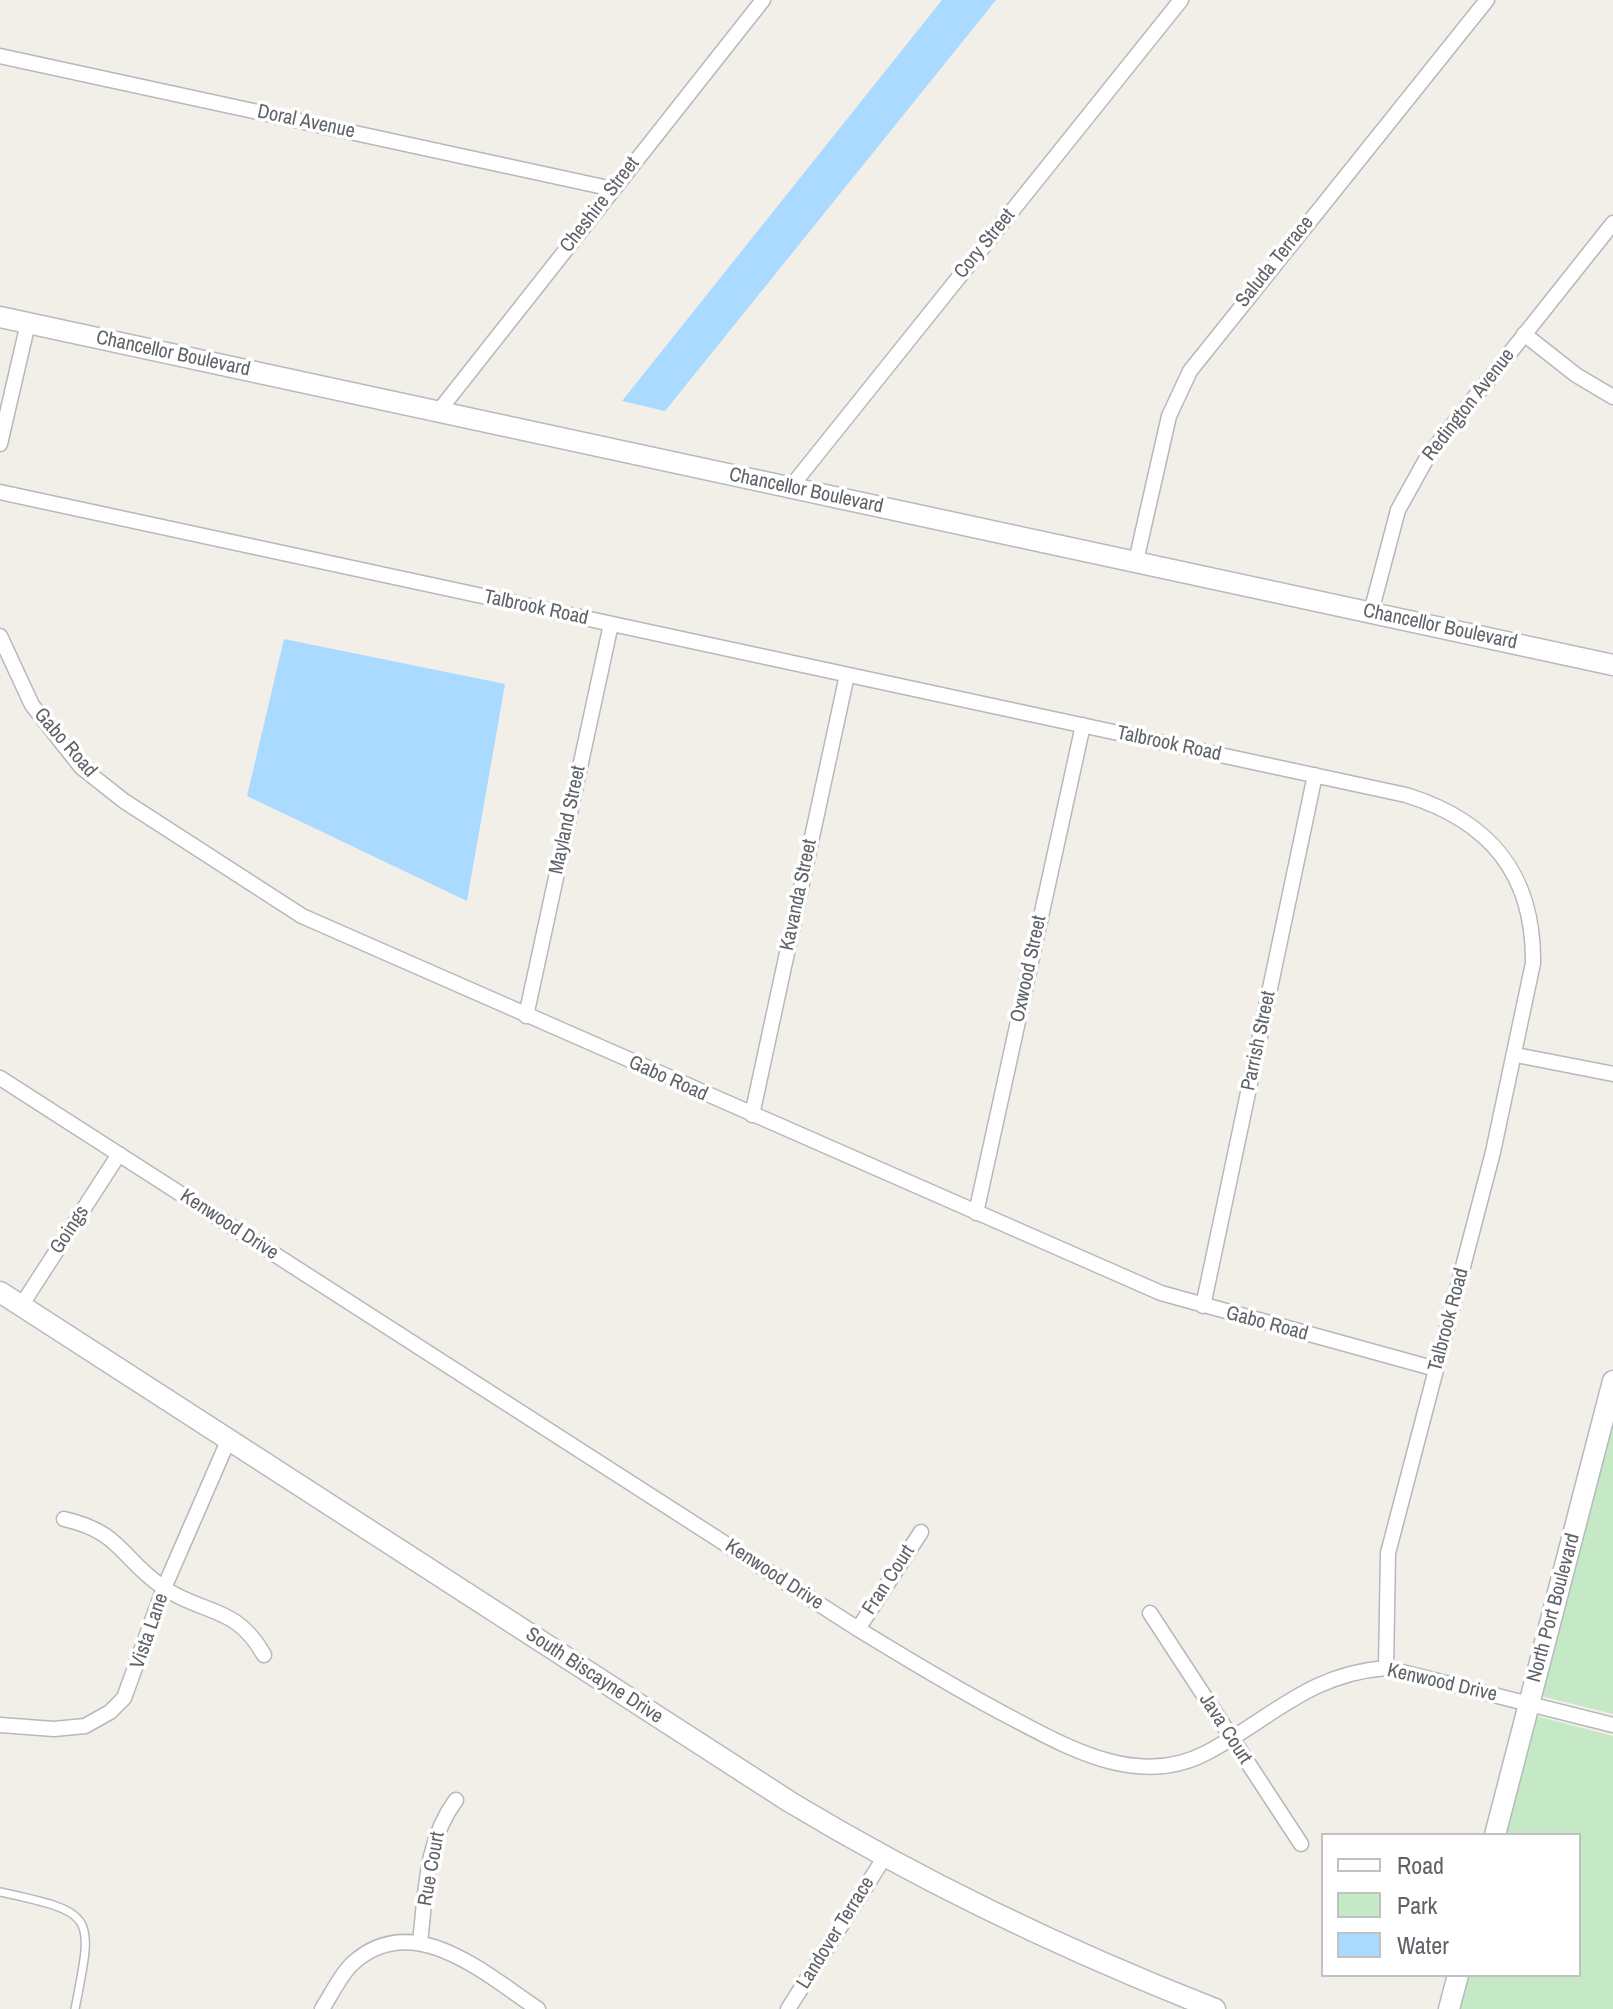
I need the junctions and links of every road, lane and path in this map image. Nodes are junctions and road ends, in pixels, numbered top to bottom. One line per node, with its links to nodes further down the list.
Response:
1 (763, 0): 5 (street, Cheshire Street)
2 (1181, 0): 13 (street, Cory Street)
3 (1487, 0): 15 (street, Saluda Terrace)
4 (0, 56): 5 (street, Doral Avenue)
5 (613, 189): 11 (street, Cheshire Street)
6 (1613, 223): 9 (street, Redington Avenue)
7 (0, 317): 8 (street, Chancellor Boulevard)
8 (28, 323): 11 (street, Chancellor Boulevard); 12 (street)
9 (1524, 334): 10 (street); 16 (street, Redington Avenue)
10 (1613, 397)
11 (438, 412): 13 (street, Chancellor Boulevard)
12 (0, 444)
13 (790, 488): 15 (street, Chancellor Boulevard)
14 (0, 492): 17 (street, Talbrook Road)
15 (1136, 561): 16 (street, Chancellor Boulevard)
16 (1371, 612): 19 (street, Chancellor Boulevard)
17 (611, 624): 20 (street, Talbrook Road); 23 (street, Mayland Street)
18 (0, 636): 23 (street, Gabo Road)
19 (1613, 665)
20 (847, 675): 21 (street, Talbrook Road); 27 (street, Kavanda Street)
21 (1083, 725): 22 (street, Talbrook Road); 29 (street, Oxwood Street)
22 (1315, 775): 24 (street, Talbrook Road); 32 (street, Parrish Street)
23 (526, 1016): 27 (street, Gabo Road)
24 (1516, 1055): 25 (street); 33 (street, Talbrook Road)
25 (1613, 1074)
26 (0, 1078): 28 (street, Kenwood Drive)
27 (752, 1115): 29 (street, Gabo Road)
28 (119, 1154): 31 (street, Goings); 40 (street, Kenwood Drive)
29 (976, 1213): 32 (street, Gabo Road)
30 (0, 1292): 31 (street, South Biscayne Drive)
31 (21, 1306): 35 (street, South Biscayne Drive)
32 (1203, 1306): 33 (street, Gabo Road)
33 (1436, 1369): 42 (street, Talbrook Road)
34 (1613, 1381): 43 (street, North Port Boulevard)
35 (228, 1441): 38 (street, Vista Lane); 50 (street, South Biscayne Drive)
36 (64, 1519): 38 (street)
37 (921, 1532): 40 (street, Fran Court)
38 (164, 1588): 41 (street); 44 (street, Vista Lane)
39 (1150, 1613): 46 (street, Java Court)
40 (858, 1629): 46 (street, Kenwood Drive)
41 (264, 1655)
42 (1386, 1668): 43 (street, Kenwood Drive); 46 (street, Kenwood Drive)
43 (1529, 1703): 45 (street, Kenwood Drive); 48 (street, North Port Boulevard)
44 (0, 1725)
45 (1613, 1725)
46 (1230, 1739): 49 (street, Java Court)
47 (456, 1800): 52 (street, Rue Court)
48 (1496, 1833)
49 (1301, 1844)
50 (884, 1858): 57 (street, Landover Terrace); 58 (street, South Biscayne Drive)
51 (0, 1892): 54 (lane)
52 (420, 1942): 55 (street); 56 (street)
53 (1457, 1977): 59 (street)
54 (75, 2009)
55 (322, 2009)
56 (538, 2009)
57 (788, 2009)
58 (1215, 2009)
59 (1449, 2009)

